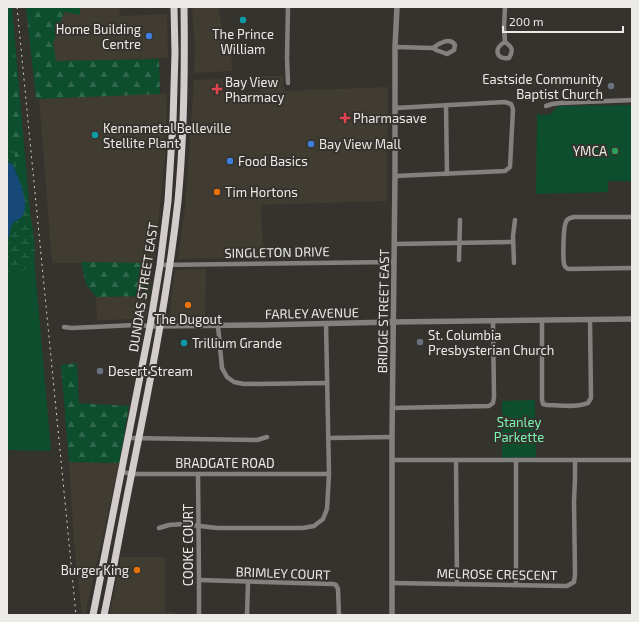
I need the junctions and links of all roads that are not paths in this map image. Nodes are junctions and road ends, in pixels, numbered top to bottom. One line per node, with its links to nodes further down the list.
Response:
1 (174, 7): 26 (main road, DUNDAS STREET EAST)
2 (180, 7): 7 (main road)
3 (184, 7): 7 (main road, DUNDAS STREET EAST)
4 (288, 7): 11 (street)
5 (397, 7): 9 (street, BRIDGE STREET EAST)
6 (505, 7): 8 (street)
7 (184, 28): 27 (main road, DUNDAS STREET EAST)
8 (505, 42)
9 (396, 47): 10 (street); 15 (street, BRIDGE STREET EAST)
10 (433, 48)
11 (288, 83)
12 (632, 100): 14 (street)
13 (446, 105): 15 (street); 16 (street); 16 (street)
14 (546, 106)
15 (395, 108): 17 (street, BRIDGE STREET EAST)
16 (447, 174): 17 (street)
17 (396, 176): 23 (street, BRIDGE STREET EAST)
18 (632, 216): 29 (street)
19 (460, 220): 21 (street)
20 (515, 220): 22 (street)
21 (460, 242): 22 (street); 23 (street); 24 (street)
22 (513, 242): 28 (street)
23 (395, 244): 25 (street, BRIDGE STREET EAST)
24 (459, 260)
25 (394, 262): 27 (street, SINGLETON DRIVE); 34 (street, BRIDGE STREET EAST)
26 (160, 264): 27 (street, SINGLETON DRIVE); 36 (main road, DUNDAS STREET EAST)
27 (170, 264): 37 (main road, DUNDAS STREET EAST)
28 (514, 264)
29 (632, 268)
30 (632, 319): 31 (street, FARLEY AVENUE)
31 (590, 320): 33 (street, FARLEY AVENUE); 33 (street)
32 (493, 321): 33 (street, FARLEY AVENUE); 34 (street, FARLEY AVENUE); 43 (street)
33 (542, 321)
34 (393, 322): 35 (street, FARLEY AVENUE); 43 (street, BRIDGE STREET EAST)
35 (326, 324): 38 (street, FARLEY AVENUE); 42 (street)
36 (150, 326): 37 (street, FARLEY AVENUE); 39 (street, FARLEY AVENUE); 40 (main road, DUNDAS STREET EAST)
37 (160, 326): 38 (street, FARLEY AVENUE); 41 (main road, DUNDAS STREET EAST)
38 (218, 326): 42 (street)
39 (64, 327)
40 (145, 353): 41 (main road); 46 (main road, DUNDAS STREET EAST)
41 (155, 354): 47 (main road, DUNDAS STREET EAST)
42 (327, 383): 48 (street)
43 (392, 408): 45 (street, BRIDGE STREET EAST)
44 (267, 437): 47 (street)
45 (392, 437): 48 (street); 49 (street, BRIDGE STREET EAST)
46 (128, 438): 47 (street); 54 (main road, DUNDAS STREET EAST)
47 (139, 438): 55 (main road, DUNDAS STREET EAST)
48 (328, 438): 57 (street)
49 (392, 460): 50 (street); 64 (street, BRIDGE STREET EAST)
50 (456, 460): 51 (street); 65 (street)
51 (516, 460): 52 (street); 66 (street)
52 (575, 460): 53 (street); 66 (street, MELROSE CRESCENT)
53 (632, 460)
54 (122, 472): 55 (street, BRADGATE ROAD); 60 (main road, DUNDAS STREET EAST)
55 (132, 474): 56 (street, BRADGATE ROAD); 61 (main road, DUNDAS STREET EAST)
56 (198, 474): 57 (street, BRADGATE ROAD); 58 (street, COOKE COURT)
57 (329, 474): 58 (street)
58 (199, 526): 59 (street); 62 (street, COOKE COURT)
59 (159, 528)
60 (105, 556): 61 (main road); 67 (main road, DUNDAS STREET EAST)
61 (116, 557): 68 (main road, DUNDAS STREET EAST)
62 (199, 580): 63 (street, BRIMLEY COURT); 69 (street, COOKE COURT)
63 (248, 582): 70 (street); 71 (street, BRIMLEY COURT)
64 (392, 583): 65 (street, MELROSE CRESCENT); 72 (street, BRIDGE STREET EAST)
65 (457, 584): 66 (street, MELROSE CRESCENT)
66 (516, 585)
67 (93, 613): 68 (main road)
68 (104, 614)
69 (199, 615)
70 (247, 615)
71 (339, 615)
72 (392, 615)

